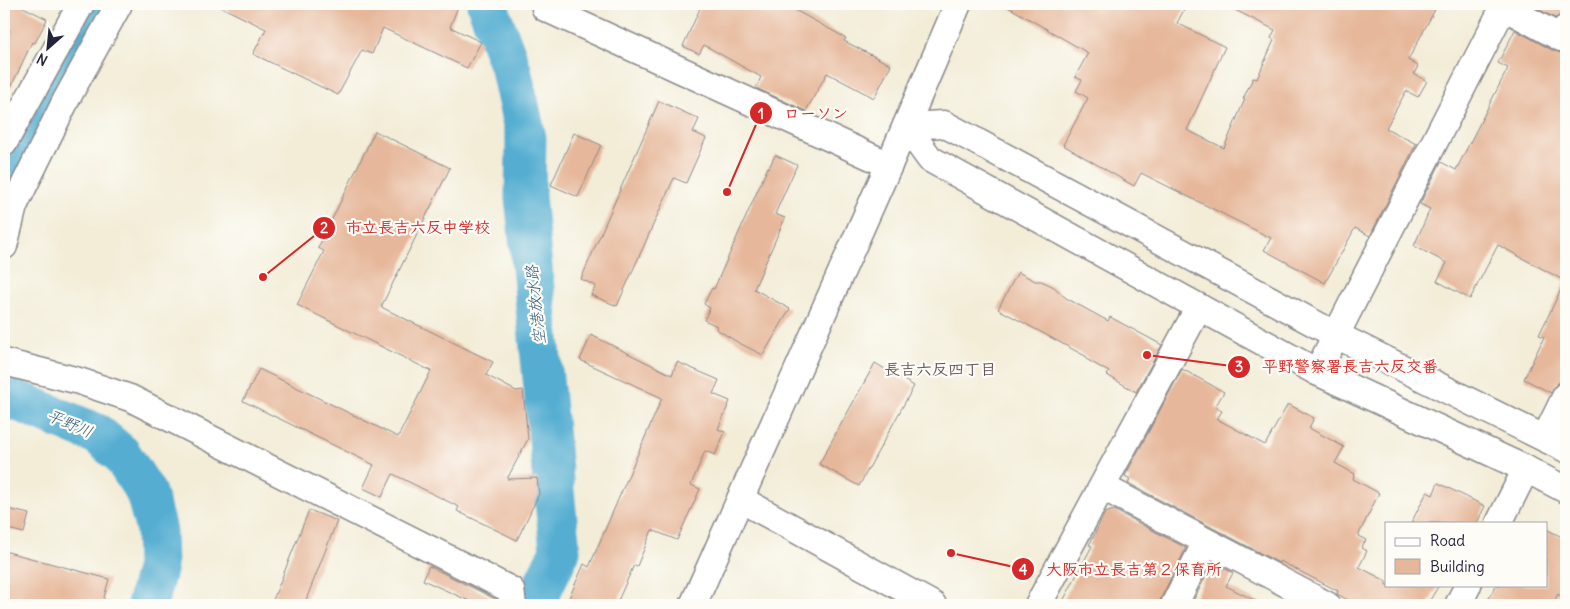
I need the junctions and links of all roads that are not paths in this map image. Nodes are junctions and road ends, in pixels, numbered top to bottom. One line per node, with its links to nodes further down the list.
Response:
1 (80, 4): 8 (street)
2 (119, 4): 10 (street)
3 (958, 4): 7 (street)
4 (1505, 5): 6 (street); 12 (street)
5 (545, 8): 9 (street)
6 (1566, 28)
7 (906, 126): 9 (street); 11 (street); 12 (street)
8 (4, 143)
9 (889, 165): 20 (street)
10 (4, 246)
11 (1199, 307): 14 (street); 18 (street)
12 (1336, 335): 14 (street); 16 (street)
13 (4, 362): 24 (street)
14 (1317, 372): 17 (street)
15 (1566, 395): 16 (street)
16 (1556, 443)
17 (1526, 468): 19 (street); 21 (street)
18 (1103, 487): 22 (street); 27 (street)
19 (1566, 490)
20 (740, 499): 25 (street); 26 (street)
21 (1499, 522)
22 (1206, 542): 28 (street); 29 (street)
23 (1468, 586): 30 (street)
24 (513, 605)
25 (693, 605)
26 (932, 605)
27 (1038, 605)
28 (1174, 605)
29 (1326, 605)
30 (1458, 605)

